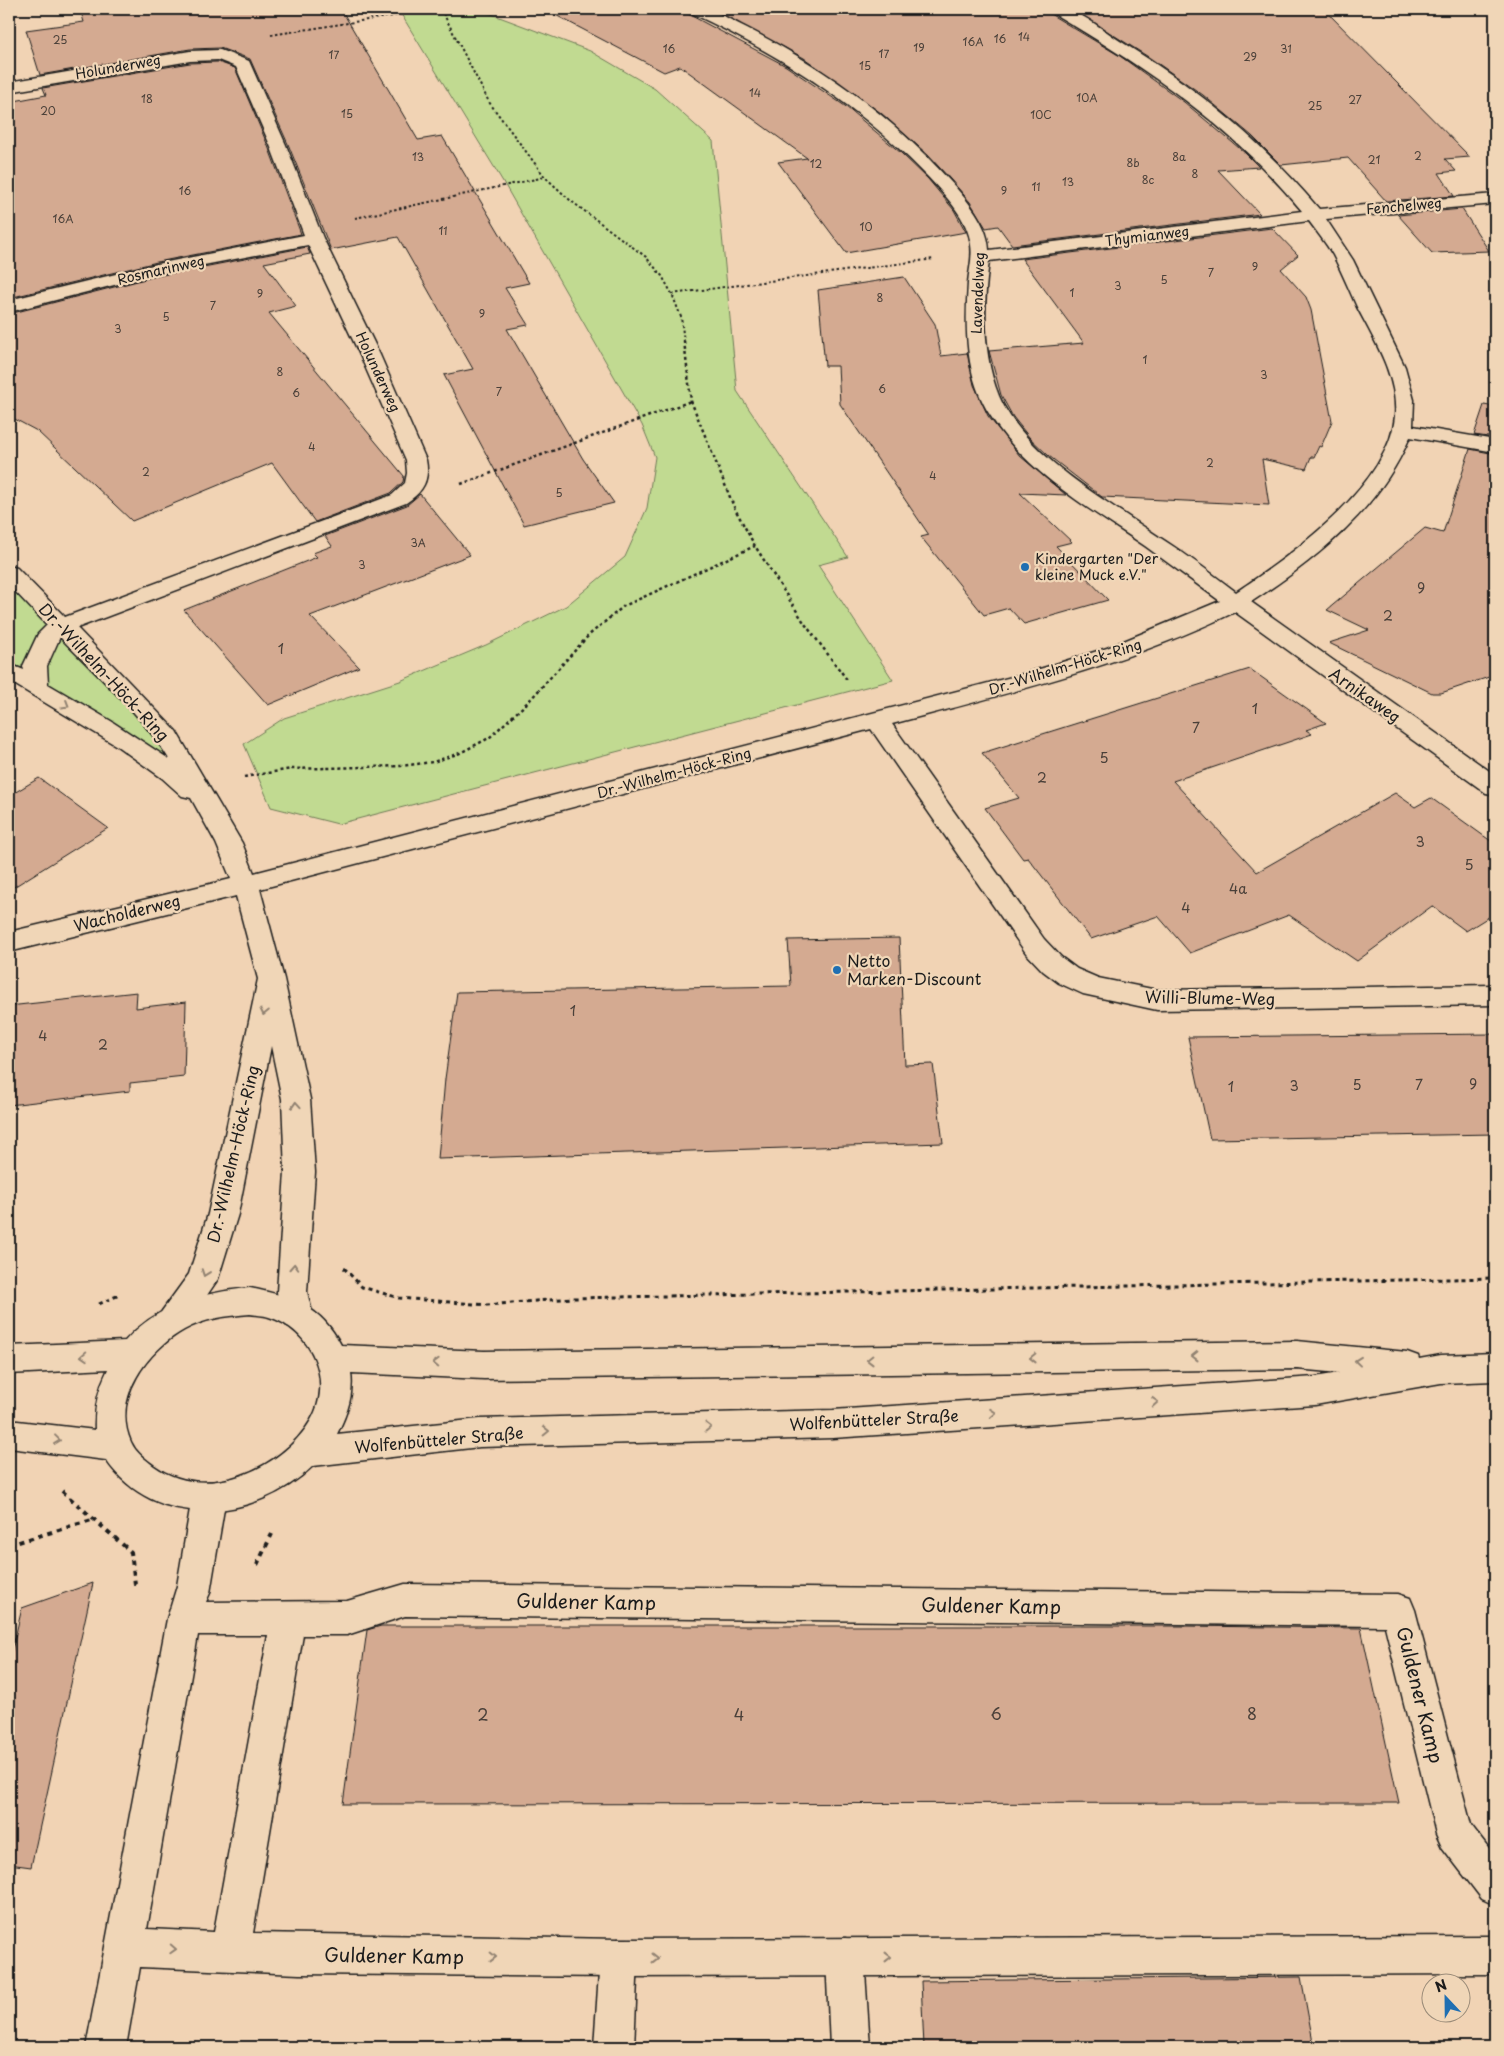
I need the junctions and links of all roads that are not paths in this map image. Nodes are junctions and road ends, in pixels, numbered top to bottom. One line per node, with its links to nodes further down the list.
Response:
1 (694, 9): 7 (street, Lavendelweg)
2 (1056, 9): 5 (street, Dr.-Wilhelm-Höck-Ring)
3 (9, 87): 6 (street, Holunderweg)
4 (1495, 199): 5 (street, Fenchelweg)
5 (1314, 215): 7 (street, Thymianweg); 9 (street, Dr.-Wilhelm-Höck-Ring)
6 (312, 233): 8 (street, Rosmarinweg); 13 (street, Holunderweg)
7 (980, 257): 12 (street, Lavendelweg)
8 (9, 306)
9 (1402, 430): 10 (street); 12 (street, Dr.-Wilhelm-Höck-Ring)
10 (1495, 446)
11 (9, 573): 13 (street, Dr.-Wilhelm-Höck-Ring)
12 (1234, 603): 16 (street, Dr.-Wilhelm-Höck-Ring); 17 (street, Arnikaweg)
13 (62, 626): 15 (street, Holunderweg); 18 (street, Dr.-Wilhelm-Höck-Ring)
14 (9, 671): 15 (street, Dr.-Wilhelm-Höck-Ring)
15 (37, 688): 18 (street, Dr.-Wilhelm-Höck-Ring, one-way to 18)
16 (877, 720): 19 (street, Dr.-Wilhelm-Höck-Ring); 22 (street, Willi-Blume-Weg)
17 (1495, 787)
18 (200, 794): 19 (street, Dr.-Wilhelm-Höck-Ring)
19 (246, 884): 20 (street, Wacholderweg); 21 (street, Dr.-Wilhelm-Höck-Ring)
20 (9, 942)
21 (271, 979): 23 (street, Dr.-Wilhelm-Höck-Ring, one-way to 21); 24 (street, Dr.-Wilhelm-Höck-Ring, one-way to 24)
22 (1495, 995)
23 (297, 1316): 24 (street); 26 (street)
24 (173, 1320): 25 (street)
25 (132, 1354): 27 (street, one-way to 27); 31 (street)
26 (332, 1358): 29 (street, Wolfenbütteler Straße, one-way to 26); 32 (street)
27 (9, 1360)
28 (1495, 1367): 29 (street, Wolfenbütteler Straße)
29 (1441, 1369): 32 (street, Wolfenbütteler Straße, one-way to 29)
30 (9, 1434): 31 (street, one-way to 31)
31 (116, 1447): 33 (street)
32 (305, 1452): 33 (street)
33 (209, 1497): 35 (street)
34 (289, 1617): 35 (street, Guldener Kamp); 36 (street, Guldener Kamp); 38 (street)
35 (184, 1619): 37 (street)
36 (1495, 1886)
37 (124, 1947): 38 (street, Guldener Kamp, one-way to 38); 42 (street)
38 (230, 1952): 41 (street, Guldener Kamp, one-way to 41)
39 (1495, 1955): 40 (street, Guldener Kamp, one-way to 39)
40 (845, 1957): 41 (street, Guldener Kamp, one-way to 40); 44 (street)
41 (619, 1958): 43 (street)
42 (106, 2047)
43 (614, 2047)
44 (850, 2047)

